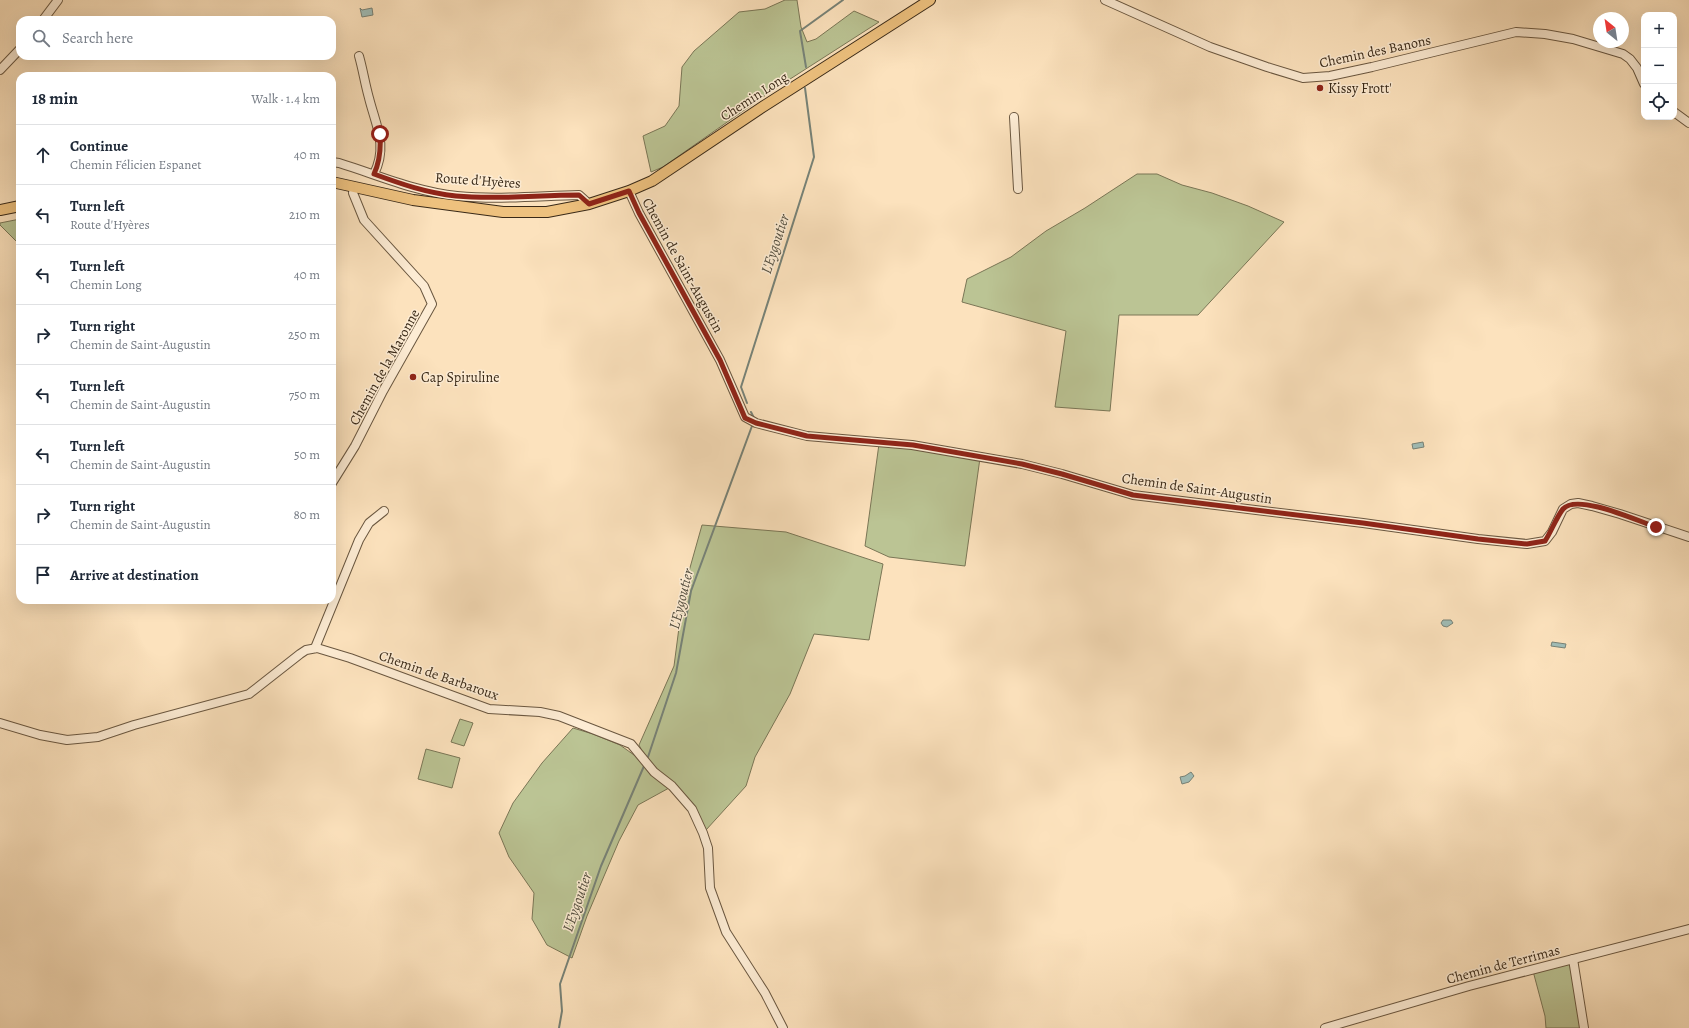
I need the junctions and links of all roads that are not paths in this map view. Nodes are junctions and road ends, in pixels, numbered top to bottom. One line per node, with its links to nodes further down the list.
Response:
1 (58, 0): 4 (street)
2 (930, 0): 17 (main road, Chemin Long)
3 (1105, 0): 8 (street, Chemin des Banons)
4 (46, 16)
5 (16, 53): 7 (street)
6 (358, 56): 13 (street)
7 (0, 70)
8 (1641, 77)
9 (1677, 114): 11 (street)
10 (1014, 117): 16 (street)
11 (1689, 123)
12 (336, 163): 13 (street, Route d'Hyères)
13 (374, 174): 18 (street, Route d'Hyères)
14 (336, 183): 15 (main road, Route d'Hyères)
15 (354, 187): 20 (main road, Route d'Hyères); 22 (street, Chemin de la Maronne)
16 (1018, 189)
17 (629, 191): 18 (main road, Chemin Long); 24 (street, Chemin de Saint-Augustin)
18 (589, 204): 20 (main road, Chemin Long)
19 (16, 207): 21 (main road)
20 (569, 208)
21 (0, 210)
22 (336, 477)
23 (384, 510): 25 (street)
24 (1689, 538)
25 (336, 596)
26 (333, 604): 27 (street)
27 (315, 648): 28 (street); 31 (street, Chemin de Barbaroux)
28 (0, 723)
29 (1689, 929): 30 (street, Chemin de Terrimas)
30 (1573, 959): 32 (street, Chemin de Terrimas); 33 (street)
31 (784, 1028)
32 (1325, 1028)
33 (1584, 1028)

